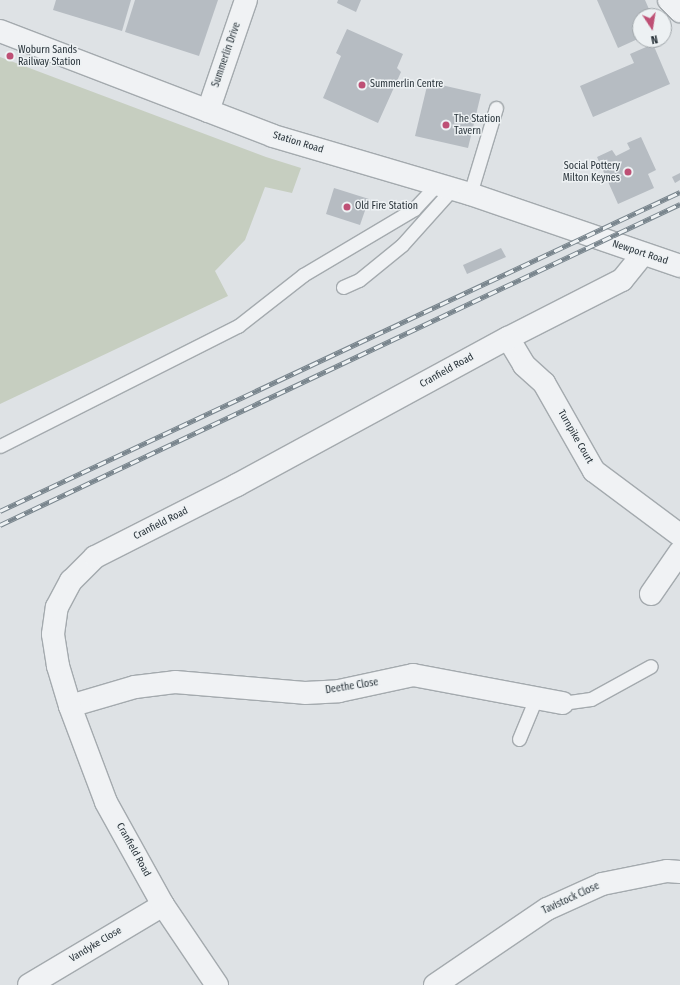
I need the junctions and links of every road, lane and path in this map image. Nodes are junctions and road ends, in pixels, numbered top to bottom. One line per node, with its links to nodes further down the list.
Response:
1 (246, 0): 6 (street, Summerlin Drive)
2 (669, 0): 3 (street)
3 (680, 12)
4 (0, 31): 6 (street, Station Road)
5 (496, 108): 7 (lane)
6 (208, 111): 7 (street, Station Road)
7 (453, 189): 8 (street, Station Road); 11 (lane); 13 (lane)
8 (601, 240): 9 (street, Newport Road)
9 (643, 254): 10 (street, Newport Road); 12 (street, Cranfield Road)
10 (680, 266)
11 (343, 287)
12 (508, 338): 14 (street, Turnpike Court); 20 (street, Cranfield Road)
13 (0, 446)
14 (680, 535)
15 (680, 552): 16 (street)
16 (651, 594)
17 (651, 666): 19 (lane)
18 (536, 698): 19 (street, Deethe Close); 20 (street, Deethe Close); 21 (lane)
19 (562, 703)
20 (70, 706): 23 (street, Cranfield Road)
21 (519, 739)
22 (680, 872): 26 (street, Tavistock Close)
23 (163, 905): 24 (street, Vandyke Close); 25 (street, Cranfield Road)
24 (29, 985)
25 (217, 985)
26 (435, 985)

